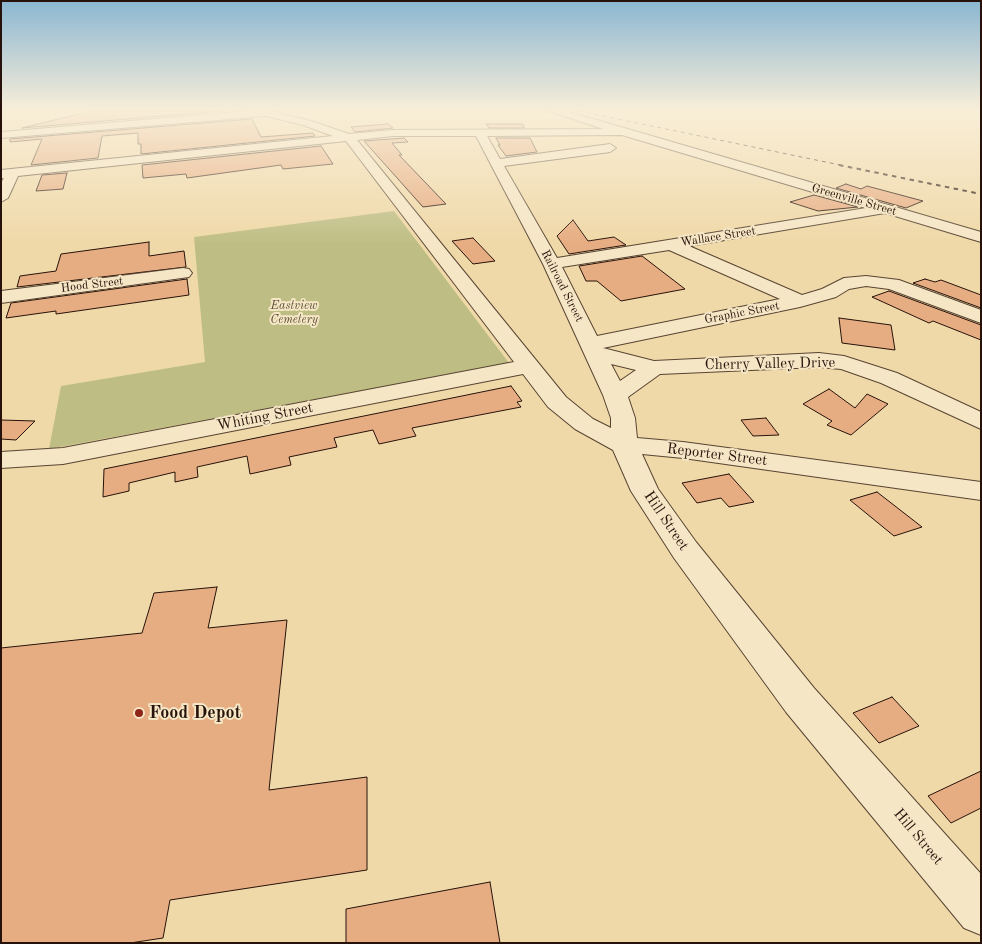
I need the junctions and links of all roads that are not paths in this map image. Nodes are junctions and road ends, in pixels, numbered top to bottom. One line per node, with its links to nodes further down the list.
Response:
1 (166, 155): 7 (street)
2 (362, 155): 18 (street)
3 (492, 155): 6 (street, Railroad Street)
4 (555, 155): 6 (street)
5 (698, 155): 9 (street, Greenville Street)
6 (496, 163): 12 (street, Railroad Street)
7 (5, 170): 8 (street)
8 (1, 198)
9 (884, 209): 10 (street, Greenville Street); 11 (street, Wallace Street)
10 (981, 237)
11 (670, 244): 12 (street, Wallace Street); 15 (street)
12 (552, 264): 17 (street, Railroad Street)
13 (183, 274): 14 (street, Hood Street)
14 (1, 297)
15 (800, 301): 16 (street, Graphic Street); 17 (street, Graphic Street)
16 (981, 317)
17 (593, 349): 19 (street, Cherry Valley Drive); 20 (street, Railroad Street)
18 (527, 366): 22 (street); 23 (street, Whiting Street)
19 (654, 368): 20 (street); 21 (street, Cherry Valley Drive)
20 (615, 395): 22 (street, Railroad Street)
21 (981, 422)
22 (624, 445): 24 (street, Reporter Street); 25 (street, Hill Street)
23 (1, 460)
24 (981, 491)
25 (981, 911)

